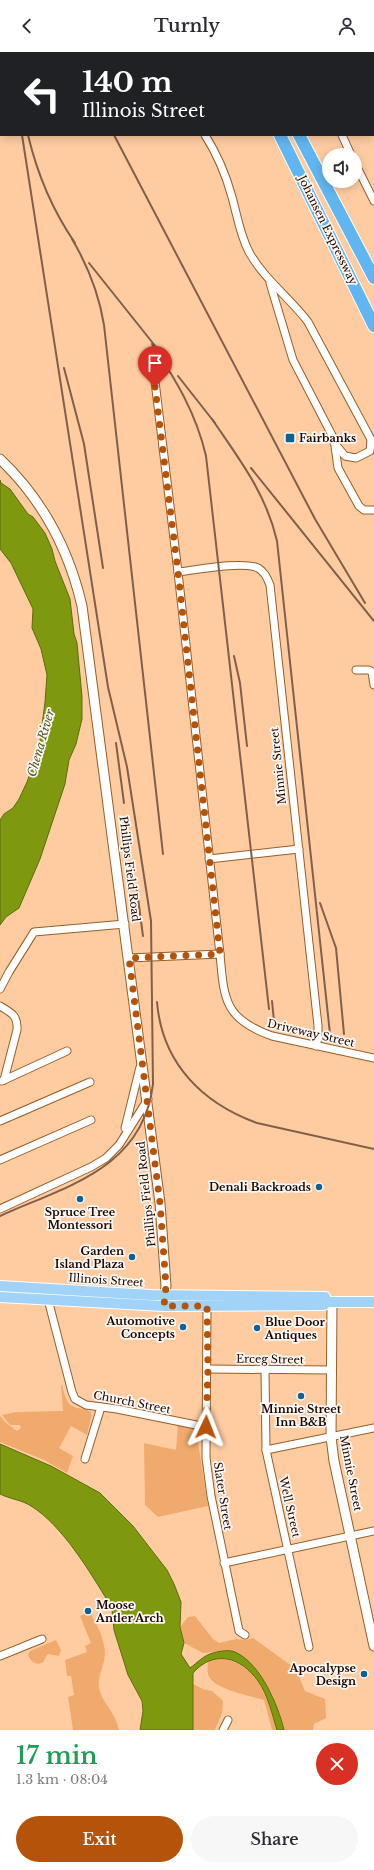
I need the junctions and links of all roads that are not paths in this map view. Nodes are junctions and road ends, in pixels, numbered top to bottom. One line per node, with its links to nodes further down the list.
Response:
1 (206, 136): 9 (street)
2 (280, 136): 10 (highway, Johansen Expressway)
3 (301, 136): 8 (highway, Johansen Expressway)
4 (342, 136): 5 (street)
5 (348, 148)
6 (362, 177): 7 (street)
7 (374, 201)
8 (374, 278)
9 (269, 281): 12 (street); 13 (street)
10 (374, 326)
11 (154, 373): 16 (street)
12 (372, 441): 13 (street)
13 (336, 444): 15 (street)
14 (0, 459): 21 (street, Phillips Field Road)
15 (374, 510)
16 (178, 572): 19 (street, Minnie Street); 20 (street)
17 (356, 670): 18 (street)
18 (374, 685)
19 (298, 849): 20 (street); 26 (street, Minnie Street)
20 (209, 859): 22 (street)
21 (125, 924): 23 (street, Phillips Field Road); 24 (street)
22 (220, 954): 23 (street); 26 (street, Driveway Street)
23 (129, 958): 28 (street, Phillips Field Road)
24 (0, 989)
25 (0, 1006): 30 (street)
26 (316, 1046): 29 (street, Driveway Street)
27 (67, 1051): 30 (street)
28 (142, 1056): 32 (street, Phillips Field Road); 35 (street)
29 (374, 1058)
30 (2, 1081)
31 (90, 1082): 34 (street)
32 (148, 1100): 35 (street); 40 (street, Phillips Field Road)
33 (91, 1120): 36 (street)
34 (0, 1121)
35 (119, 1145): 37 (street)
36 (0, 1160)
37 (0, 1209)
38 (0, 1286): 39 (main road, Illinois Street)
39 (45, 1288): 40 (main road, Illinois Street); 42 (street, Church Street)
40 (165, 1295): 43 (main road, Illinois Street); 45 (street, Phillips Field Road)
41 (0, 1297): 42 (main road, Illinois Street)
42 (48, 1300): 45 (main road, Illinois Street); 50 (street, Church Street)
43 (330, 1302): 44 (main road, Illinois Street); 46 (main road, Illinois Street); 49 (street, Minnie Street)
44 (374, 1302)
45 (164, 1306): 46 (main road, Illinois Street)
46 (207, 1306): 47 (street, Slater Street)
47 (208, 1369): 48 (street, Erceg Street); 51 (street, Slater Street)
48 (265, 1370): 49 (street, Erceg Street); 54 (street, Well Street)
49 (331, 1370): 53 (street, Minnie Street)
50 (100, 1407): 51 (street, Church Street); 55 (street)
51 (206, 1427): 59 (street, Slater Street)
52 (374, 1428): 53 (street)
53 (331, 1437): 54 (street); 57 (street, Minnie Street)
54 (266, 1450): 58 (street, Well Street)
55 (85, 1459)
56 (374, 1531): 57 (street)
57 (351, 1536): 58 (street); 60 (street, Minnie Street)
58 (288, 1549): 59 (street); 64 (street, Well Street)
59 (224, 1563): 61 (street, Slater Street)
60 (370, 1609): 63 (street, Minnie Street)
61 (245, 1635)
62 (42, 1639): 65 (street)
63 (374, 1646)
64 (309, 1647)
65 (0, 1656)
66 (228, 1720): 67 (street)
67 (222, 1730)

